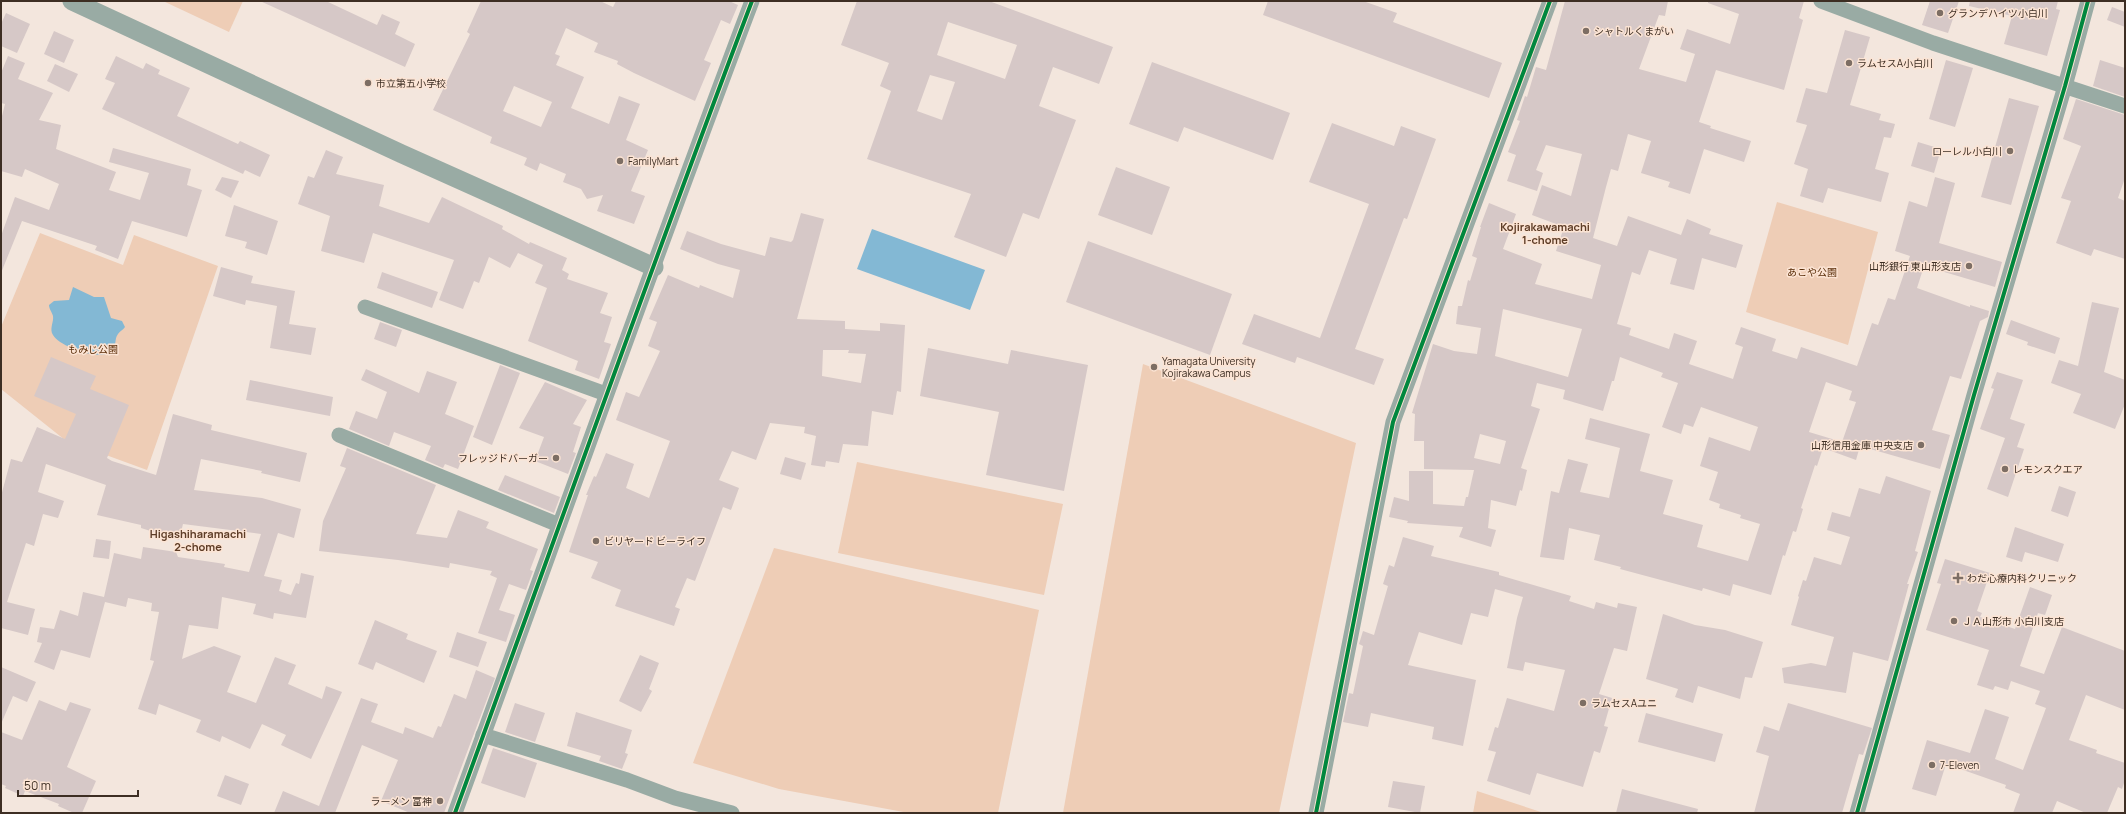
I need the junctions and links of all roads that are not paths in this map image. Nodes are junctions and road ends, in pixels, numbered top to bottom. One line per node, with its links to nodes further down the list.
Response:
1 (72, 1): 8 (street)
2 (752, 1): 8 (street)
3 (1550, 1): 16 (street)
4 (1821, 1): 6 (street)
5 (2088, 1): 6 (street)
6 (2066, 86): 7 (street); 17 (street)
7 (2125, 106)
8 (654, 267): 10 (street)
9 (365, 307): 10 (street)
10 (606, 394): 12 (street)
11 (339, 435): 12 (street)
12 (559, 525): 13 (street)
13 (483, 735): 14 (street); 15 (street)
14 (455, 813)
15 (732, 813)
16 (1316, 813)
17 (1857, 813)

